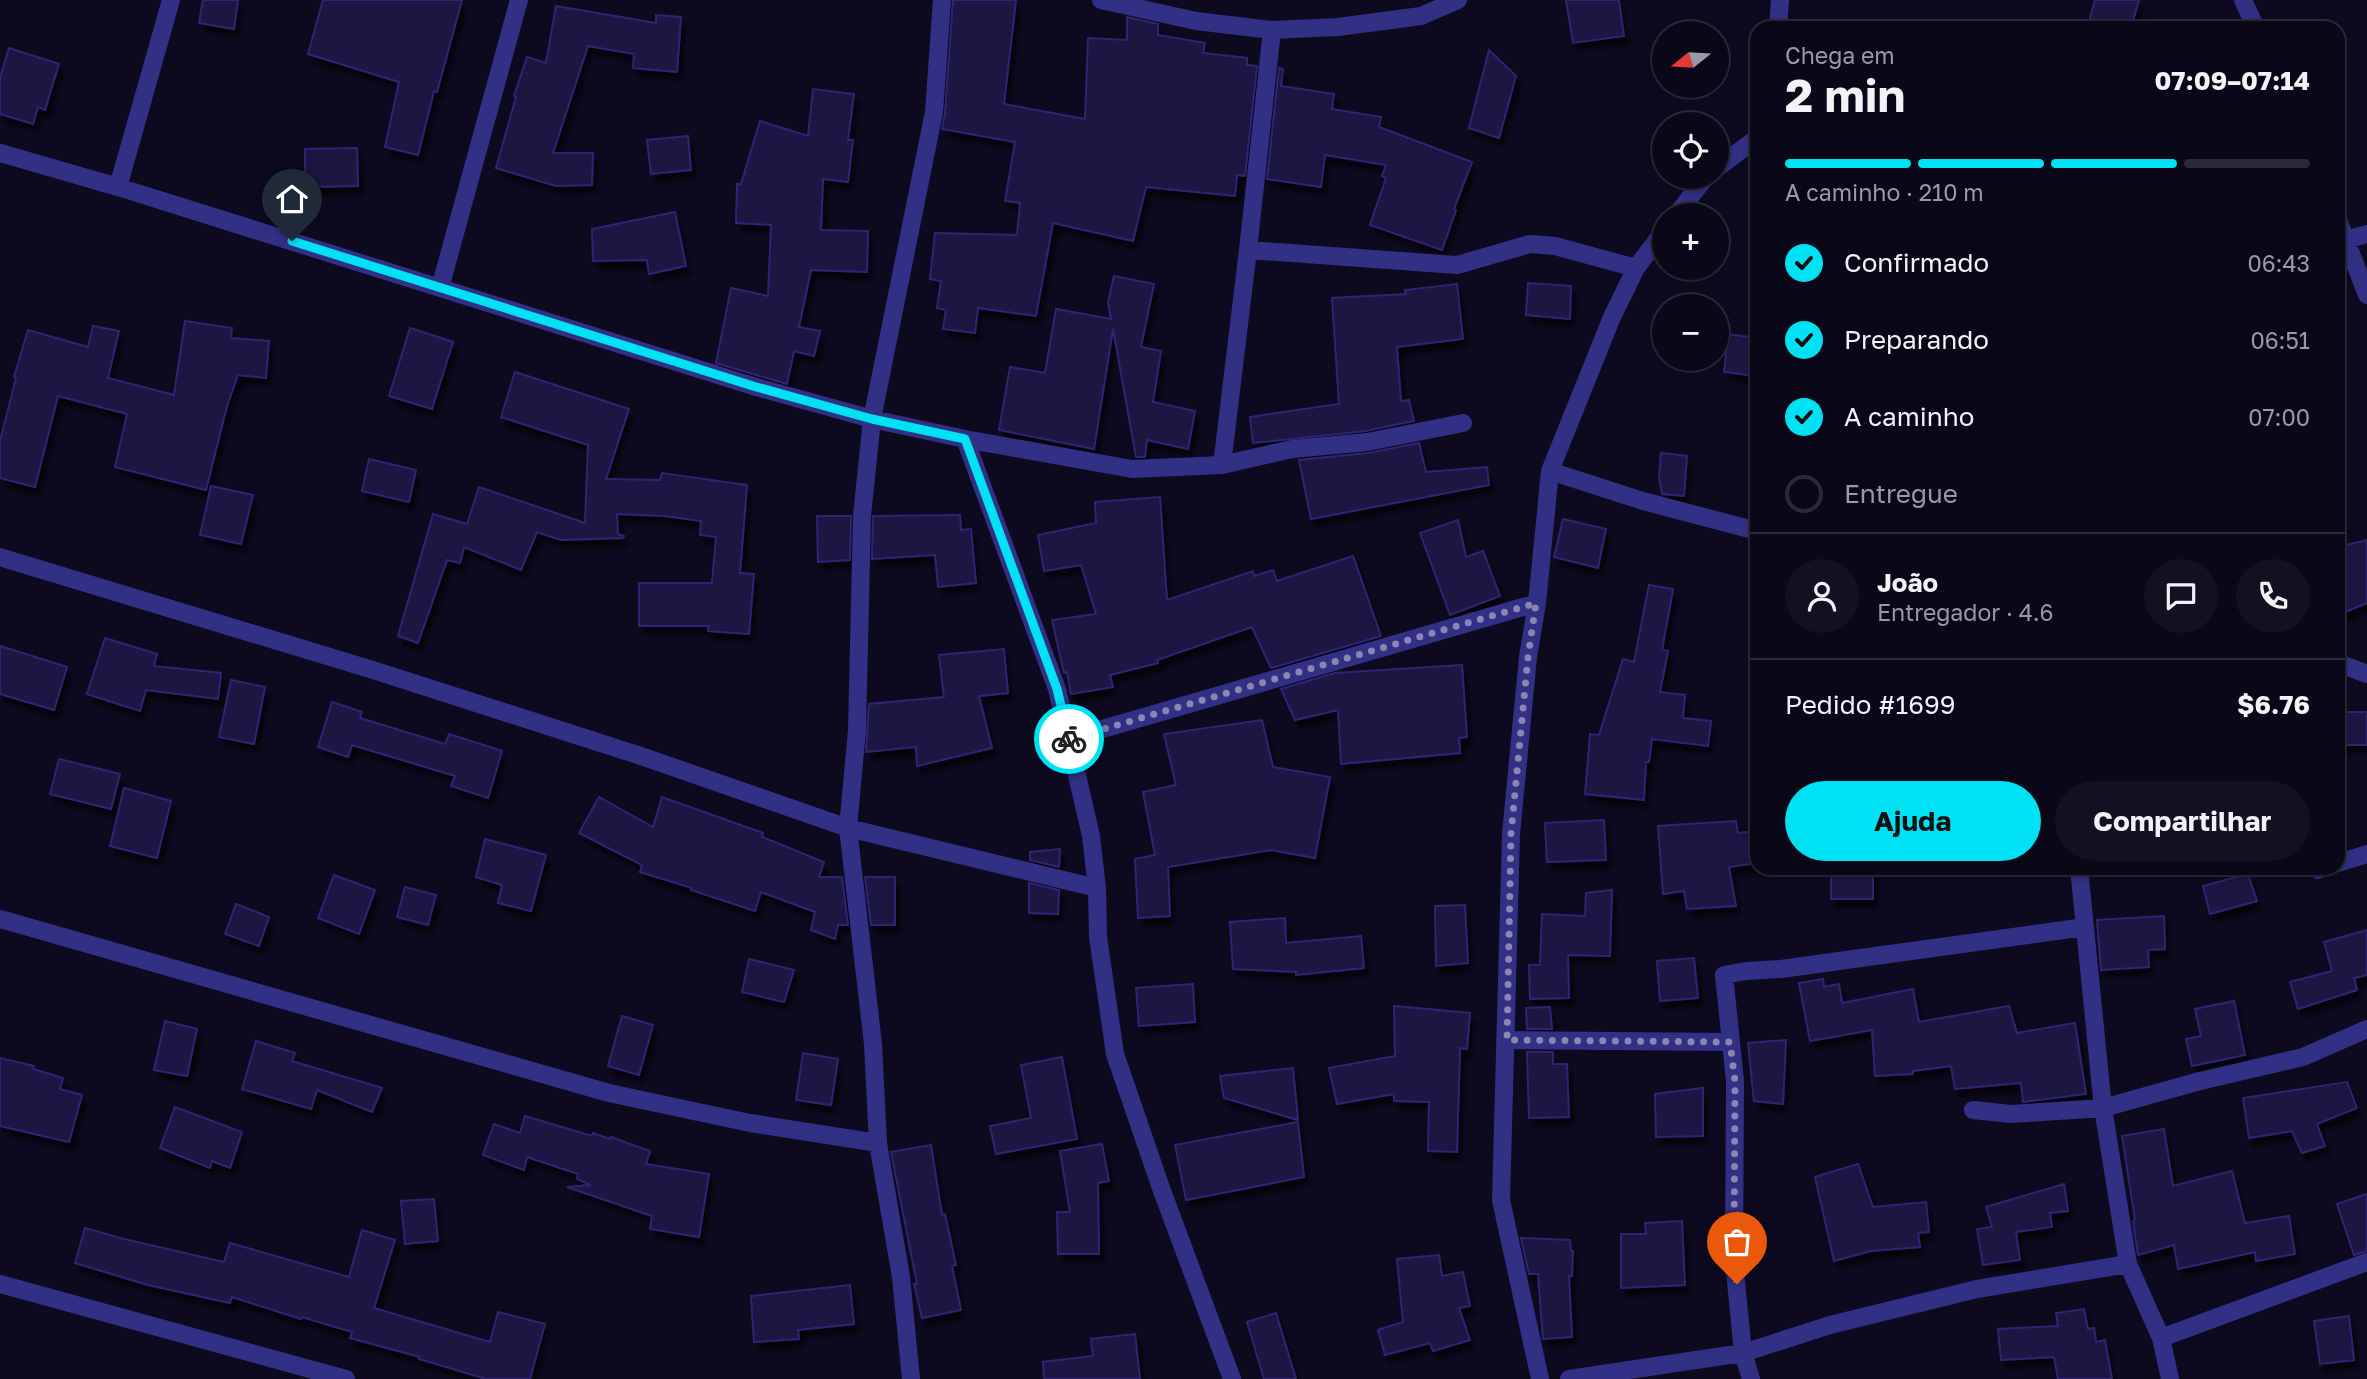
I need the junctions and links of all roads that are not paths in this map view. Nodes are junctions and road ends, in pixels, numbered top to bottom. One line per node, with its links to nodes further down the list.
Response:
1 (171, 0): 14 (street)
2 (519, 0): 22 (street)
3 (942, 0): 24 (street)
4 (1101, 0): 10 (street)
5 (1458, 0): 10 (street)
6 (1780, 0): 8 (street)
7 (2243, 0): 9 (street)
8 (1778, 21)
9 (2253, 21)
10 (1272, 30): 20 (street)
11 (1750, 143): 13 (street)
12 (0, 153): 14 (street)
13 (1729, 159)
14 (118, 187): 22 (street)
15 (1697, 189): 16 (street)
16 (1685, 203)
17 (2367, 234): 18 (street)
18 (2346, 240): 23 (street)
19 (1652, 247): 21 (street)
20 (1248, 250): 21 (street); 27 (street)
21 (1636, 268): 28 (street)
22 (440, 288): 24 (street)
23 (2367, 295)
24 (872, 419): 26 (street); 35 (street)
25 (1463, 423): 27 (street)
26 (965, 439): 27 (street); 34 (street)
27 (1222, 465)
28 (1550, 471): 29 (street); 31 (street)
29 (1750, 529)
30 (0, 557): 35 (street)
31 (1536, 603): 34 (street); 43 (street)
32 (2345, 666): 33 (street)
33 (2367, 674)
34 (1069, 739): 39 (street)
35 (848, 828): 39 (street); 47 (street)
36 (2367, 855): 37 (street)
37 (2345, 861)
38 (2080, 875): 41 (street)
39 (1097, 888): 55 (street)
40 (0, 919): 47 (street)
41 (2085, 927): 44 (street); 45 (street)
42 (2367, 1029): 45 (street)
43 (1507, 1040): 44 (street); 56 (street)
44 (1730, 1042): 52 (street)
45 (2103, 1108): 46 (street); 49 (street)
46 (1973, 1110)
47 (878, 1143): 54 (street)
48 (2367, 1262): 51 (street)
49 (2128, 1264): 51 (street); 52 (street)
50 (0, 1284): 53 (street)
51 (2161, 1339): 59 (street)
52 (1743, 1353): 57 (street); 58 (street)
53 (346, 1379)
54 (911, 1379)
55 (1232, 1379)
56 (1540, 1379)
57 (1569, 1379)
58 (1751, 1379)
59 (2170, 1379)

